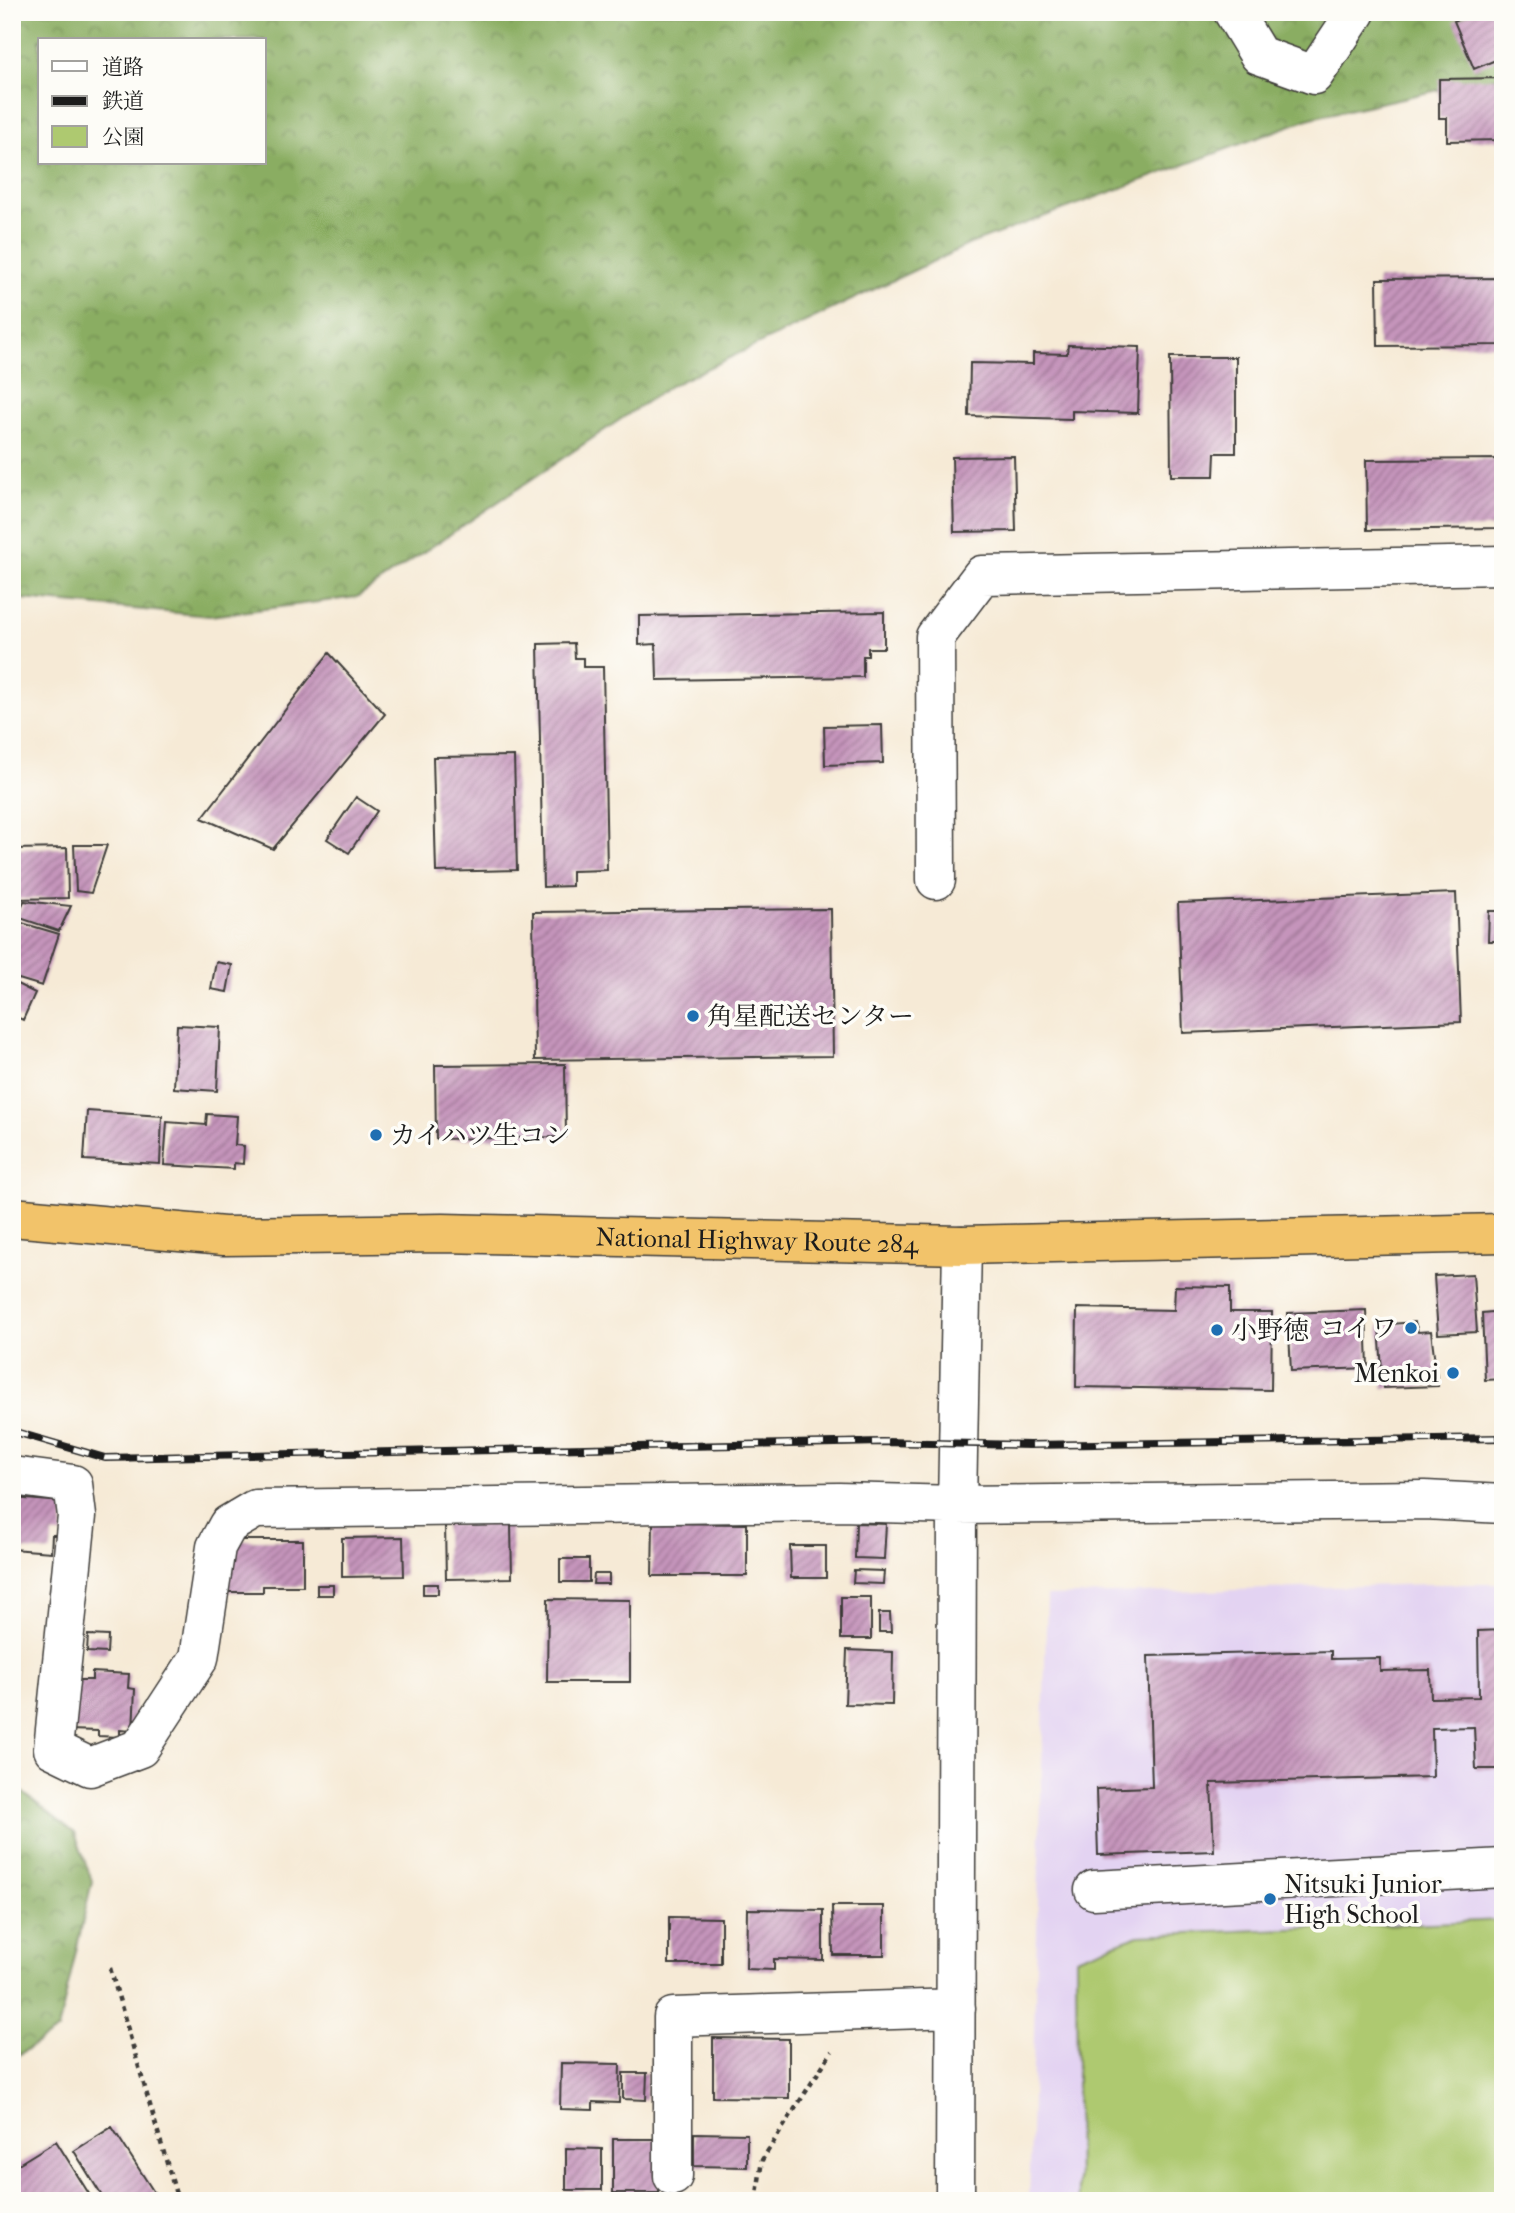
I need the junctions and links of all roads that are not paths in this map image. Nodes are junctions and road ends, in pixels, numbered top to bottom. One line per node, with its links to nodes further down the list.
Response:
1 (1233, 12): 2 (street)
2 (1356, 12)
3 (1503, 565): 4 (street)
4 (936, 880)
5 (12, 1217): 7 (highway, National Highway Route 284)
6 (1503, 1233): 7 (highway, National Highway Route 284)
7 (962, 1245): 10 (street)
8 (12, 1476): 10 (street)
9 (1503, 1504): 10 (street)
10 (957, 1505): 13 (street)
11 (1503, 1868): 12 (street)
12 (1094, 1890)
13 (956, 2008): 14 (street); 15 (street)
14 (673, 2176)
15 (955, 2201)

